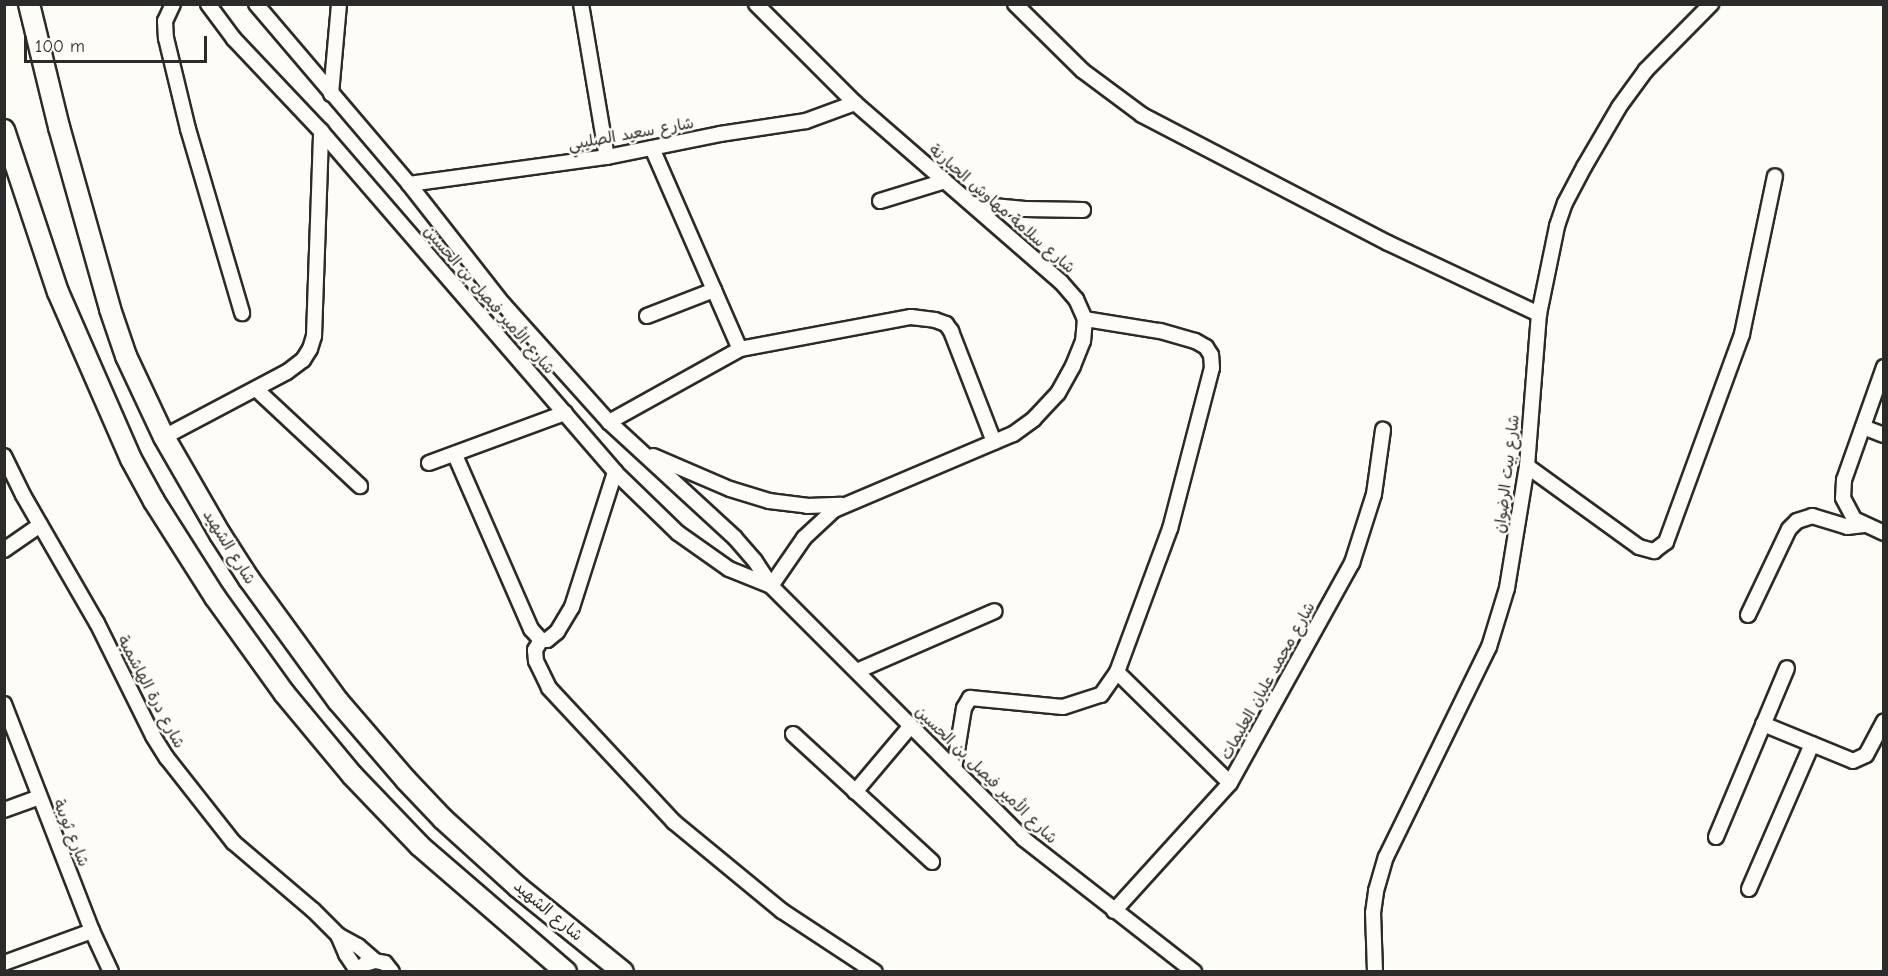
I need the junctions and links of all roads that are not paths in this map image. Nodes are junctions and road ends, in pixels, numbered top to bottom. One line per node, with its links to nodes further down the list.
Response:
1 (173, 4): 23 (street)
2 (208, 4): 13 (street, شارع الأمير فيصل بن الحسين)
3 (256, 4): 10 (street, شارع الأمير فيصل بن الحسين)
4 (339, 4): 10 (street)
5 (581, 4): 15 (street)
6 (756, 4): 11 (street, شارع سلامة مهاوش الحبارنة)
7 (1015, 4): 24 (street)
8 (1711, 4): 24 (street, شارع بيت الرضوان)
9 (32, 8): 35 (highway, شارع الشهيد)
10 (331, 94): 18 (street, شارع الأمير فيصل بن الحسين)
11 (855, 103): 14 (street, شارع سعيد الصليبي); 17 (street, شارع سلامة مهاوش الحبارنة)
12 (4, 130): 78 (highway, شارع الشهيد)
13 (321, 131): 29 (street); 30 (street, شارع الأمير فيصل بن الحسين)
14 (652, 148): 15 (street, شارع سعيد الصليبي); 22 (street)
15 (607, 157): 18 (street, شارع سعيد الصليبي)
16 (1774, 176): 41 (street)
17 (945, 181): 19 (street); 20 (street, شارع سلامة مهاوش الحبارنة)
18 (409, 184): 31 (street, شارع الأمير فيصل بن الحسين)
19 (880, 201)
20 (972, 204): 21 (street); 26 (street, شارع سلامة مهاوش الحبارنة)
21 (1083, 210)
22 (714, 290): 25 (street); 27 (street)
23 (242, 313)
24 (1539, 314): 41 (street, شارع بيت الرضوان)
25 (647, 316)
26 (1085, 319): 36 (street); 55 (street)
27 (740, 349): 31 (street); 36 (street)
28 (1884, 367): 32 (street)
29 (256, 390): 35 (street); 43 (street)
30 (565, 413): 38 (street); 42 (street, شارع الأمير فيصل بن الحسين)
31 (609, 422): 37 (street, شارع الأمير فيصل بن الحسين)
32 (1863, 427): 34 (street); 46 (street)
33 (1383, 430): 63 (street, شارع محمد عليان العليمات)
34 (1884, 435)
35 (164, 436): 79 (highway, شارع الشهيد)
36 (994, 442): 44 (street)
37 (643, 452): 44 (street); 49 (street, شارع الأمير فيصل بن الحسين)
38 (455, 455): 40 (street); 52 (street)
39 (4, 456): 45 (street, شارع درة الهاشمية)
40 (429, 464)
41 (1527, 466): 82 (street, شارع بيت الرضوان)
42 (615, 472): 49 (street, شارع الأمير فيصل بن الحسين); 52 (street)
43 (360, 486)
44 (846, 504): 49 (street)
45 (40, 525): 48 (street); 72 (street, شارع درة الهاشمية)
46 (1864, 525): 47 (street); 51 (street)
47 (1884, 533)
48 (4, 550)
49 (771, 586): 54 (street, شارع الأمير فيصل بن الحسين)
50 (995, 611): 54 (street)
51 (1748, 615)
52 (541, 640): 80 (street)
53 (1787, 668): 58 (street)
54 (857, 672): 59 (street, شارع الأمير فيصل بن الحسين)
55 (1117, 672): 62 (street); 63 (street)
56 (4, 704): 65 (street, شارع ثويبة)
57 (1884, 721): 61 (street)
58 (1763, 724): 61 (street); 67 (street)
59 (910, 727): 62 (street, شارع الأمير فيصل بن الحسين); 64 (street)
60 (793, 735): 64 (street)
61 (1812, 744): 69 (street)
62 (954, 769): 70 (street, شارع الأمير فيصل بن الحسين)
63 (1230, 783): 70 (street, شارع محمد عليان العليمات)
64 (855, 792): 68 (street)
65 (39, 797): 66 (street); 71 (street, شارع ثويبة)
66 (4, 810)
67 (1716, 837)
68 (932, 862)
69 (1749, 889)
70 (1114, 911): 81 (street, شارع الأمير فيصل بن الحسين)
71 (92, 931): 74 (street); 76 (street, شارع ثويبة)
72 (339, 935): 73 (street, شارع درة الهاشمية); 77 (street, شارع درة الهاشمية)
73 (375, 961): 75 (street, شارع درة الهاشمية); 77 (street)
74 (4, 963)
75 (393, 970)
76 (111, 972)
77 (358, 972)
78 (566, 972)
79 (623, 972)
80 (875, 972)
81 (1194, 972)
82 (1375, 972)

